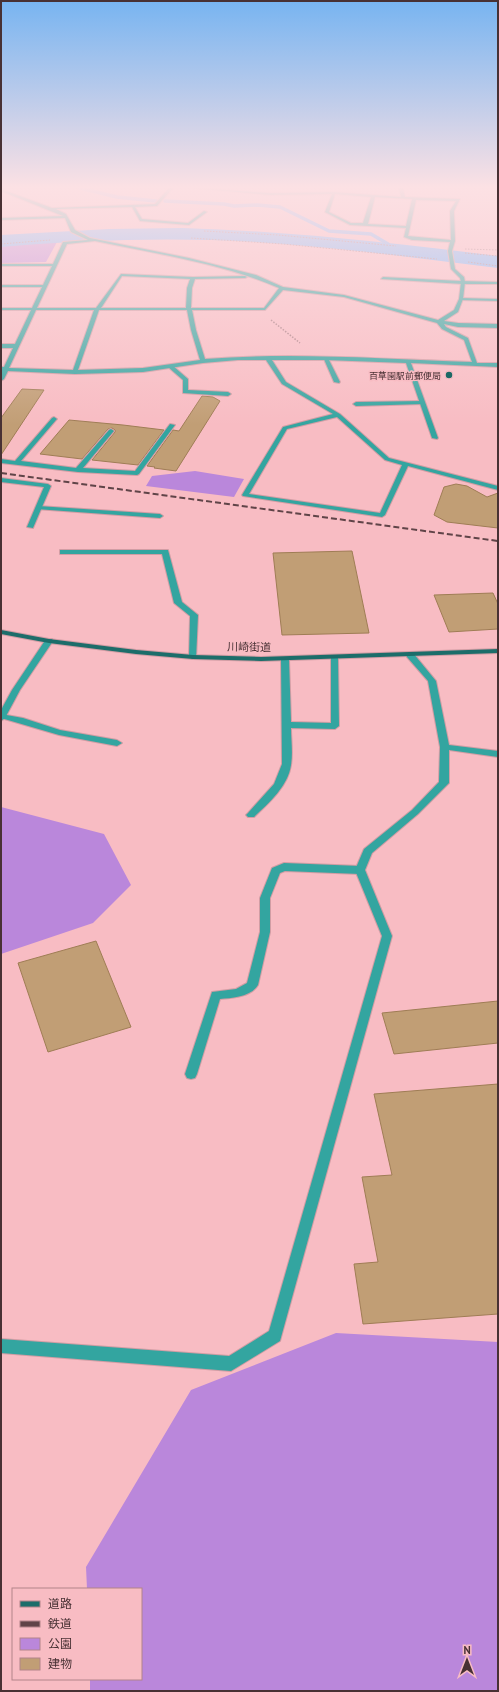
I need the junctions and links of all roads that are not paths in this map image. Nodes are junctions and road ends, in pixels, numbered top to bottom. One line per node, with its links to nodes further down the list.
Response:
1 (53, 267): 10 (street)
2 (219, 267): 4 (street)
3 (453, 267): 7 (street)
4 (254, 276): 5 (street); 11 (street)
5 (193, 278): 14 (street); 17 (street)
6 (383, 278): 7 (street)
7 (463, 282): 8 (street); 12 (street)
8 (498, 283)
9 (1, 286): 10 (street)
10 (44, 286): 16 (street)
11 (282, 288): 14 (street); 18 (street)
12 (461, 299): 13 (street); 18 (street)
13 (498, 300)
14 (188, 308): 17 (street); 24 (street)
15 (1, 309): 16 (street)
16 (34, 309): 17 (street); 21 (street)
17 (97, 309): 30 (street)
18 (439, 322): 19 (street); 26 (street)
19 (498, 326)
20 (1, 346): 21 (street)
21 (16, 346): 29 (street)
22 (268, 358): 23 (street); 24 (street); 36 (street)
23 (322, 358): 25 (street); 32 (street)
24 (203, 361): 28 (street)
25 (408, 361): 26 (street); 34 (street)
26 (475, 364): 27 (street)
27 (498, 365)
28 (170, 366): 30 (street); 33 (street)
29 (3, 369): 30 (street); 31 (street)
30 (75, 372)
31 (1, 379)
32 (337, 382)
33 (228, 394)
34 (422, 403): 35 (street); 40 (street)
35 (356, 404)
36 (338, 415): 43 (street); 43 (street)
37 (54, 420): 42 (street)
38 (172, 425): 44 (street)
39 (111, 431): 44 (street)
40 (435, 438)
41 (1, 461): 42 (street)
42 (16, 463): 44 (street)
43 (405, 465): 46 (street)
44 (78, 470)
45 (1, 480): 47 (street)
46 (498, 488)
47 (38, 508): 48 (street); 49 (street)
48 (160, 516)
49 (31, 527)
50 (63, 552): 55 (street)
51 (1, 632): 52 (main road, 川崎街道)
52 (49, 641): 55 (main road, 川崎街道); 58 (street)
53 (498, 651): 54 (main road, 川崎街道)
54 (410, 655): 56 (main road, 川崎街道); 61 (street)
55 (193, 657): 57 (main road, 川崎街道)
56 (334, 658): 57 (main road, 川崎街道); 59 (street)
57 (285, 659): 59 (street)
58 (1, 717): 60 (street)
59 (287, 724): 63 (street)
60 (117, 743)
61 (445, 747): 62 (street); 64 (street)
62 (498, 754)
63 (251, 815)
64 (360, 870): 65 (street); 66 (street)
65 (191, 1074)
66 (1, 1346)

